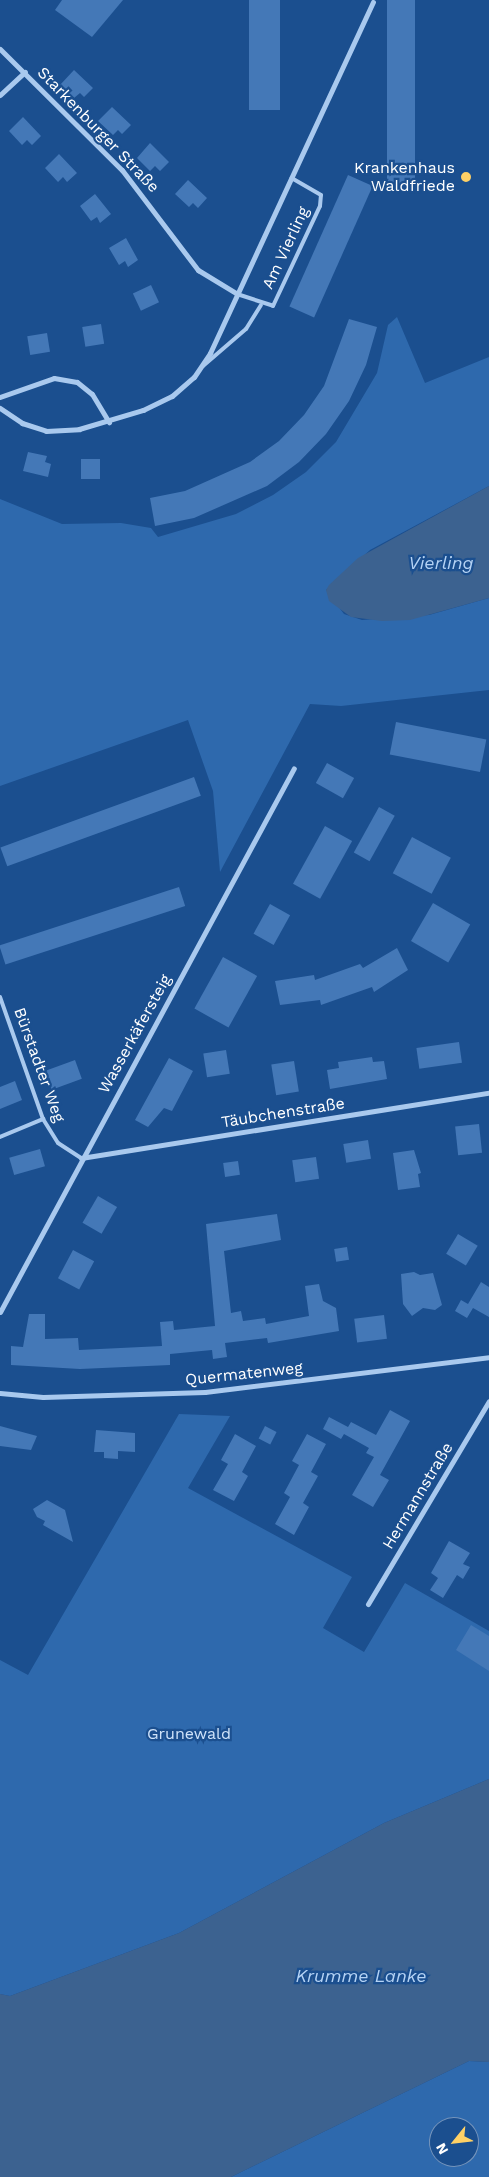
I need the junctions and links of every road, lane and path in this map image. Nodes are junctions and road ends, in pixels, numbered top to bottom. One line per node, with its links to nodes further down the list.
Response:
1 (373, 2): 5 (street, Am Vierling)
2 (0, 49): 3 (street, Starkenburger Straße)
3 (25, 72): 4 (street); 6 (street, Starkenburger Straße)
4 (0, 95)
5 (292, 178): 6 (street, Am Vierling); 7 (lane, Am Vierling)
6 (236, 293): 7 (lane); 8 (street, Am Vierling)
7 (261, 304): 8 (lane, Am Vierling)
8 (203, 366): 11 (street, Am Vierling)
9 (0, 397): 11 (street)
10 (0, 408): 11 (street, Am Vierling)
11 (109, 422)
12 (294, 768): 17 (street, Wasserkäfersteig)
13 (0, 997): 15 (lane, Bürstadter Weg)
14 (489, 1093): 17 (street, Täubchenstraße)
15 (43, 1119): 16 (lane); 17 (lane, Bürstadter Weg)
16 (0, 1137)
17 (81, 1158): 18 (street, Wasserkäfersteig)
18 (0, 1312)
19 (489, 1357): 20 (street, Quermatenweg)
20 (0, 1393)
21 (489, 1400): 22 (street, Hermannstraße)
22 (368, 1604)

